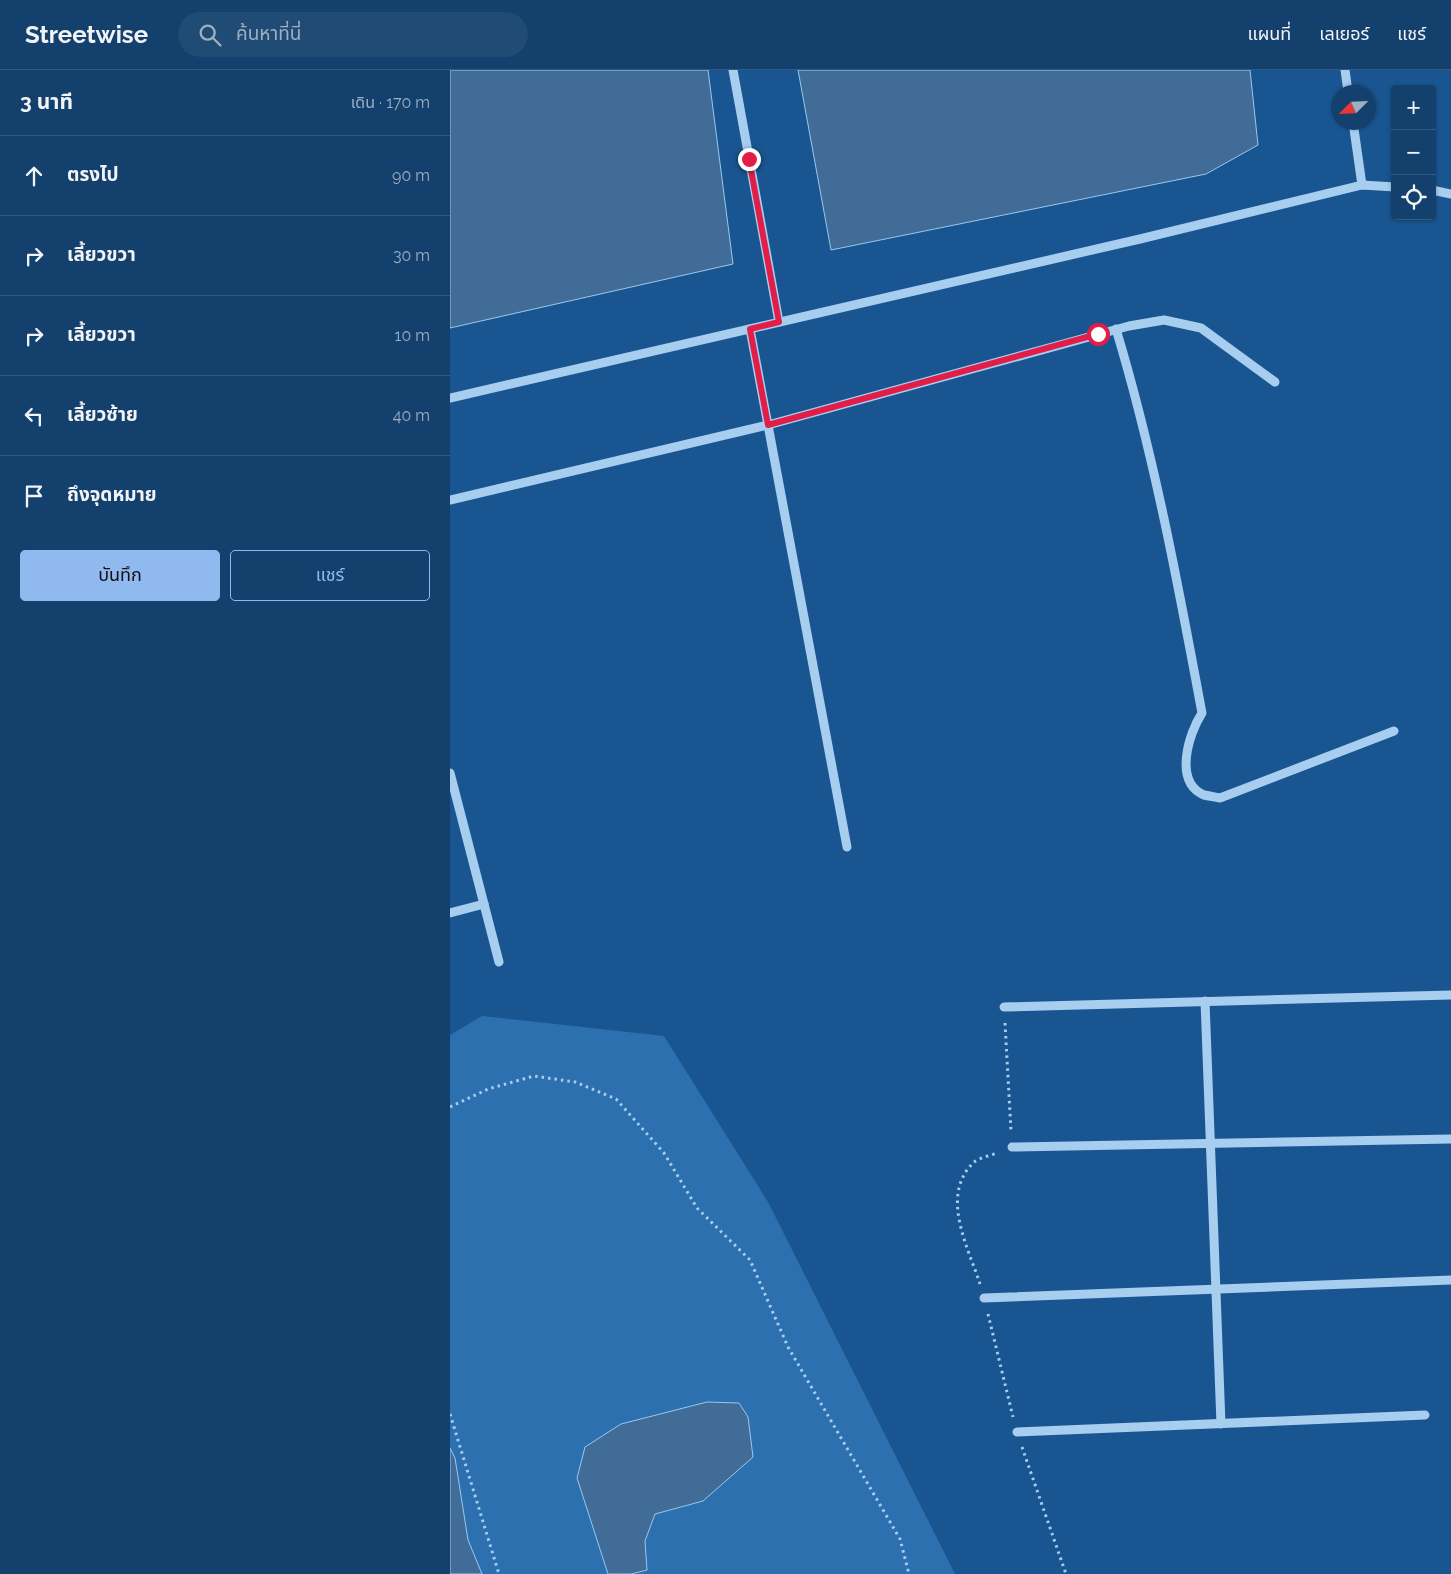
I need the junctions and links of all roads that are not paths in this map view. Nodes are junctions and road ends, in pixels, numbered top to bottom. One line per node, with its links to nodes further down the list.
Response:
1 (733, 70): 9 (street)
2 (1345, 70): 3 (street)
3 (1347, 85)
4 (1353, 130): 5 (street)
5 (1362, 185): 6 (street); 9 (street)
6 (1391, 187)
7 (1436, 191): 8 (street)
8 (1451, 194)
9 (779, 322): 10 (street)
10 (750, 329): 13 (street); 14 (street)
11 (1116, 329): 12 (street); 14 (street); 16 (street)
12 (1275, 382)
13 (450, 398)
14 (768, 425): 15 (street); 18 (street)
15 (450, 500)
16 (1394, 731)
17 (450, 773): 19 (street)
18 (847, 847)
19 (484, 904): 20 (street); 21 (street)
20 (450, 913)
21 (499, 962)
22 (1451, 995): 23 (street)
23 (1205, 1001): 24 (street); 26 (street)
24 (1004, 1007)
25 (1451, 1139): 26 (street)
26 (1210, 1143): 27 (street); 29 (street)
27 (1012, 1147)
28 (1451, 1280): 29 (street)
29 (1216, 1290): 30 (street); 32 (street)
30 (984, 1298)
31 (1425, 1415): 32 (street)
32 (1222, 1424): 33 (street)
33 (1017, 1432)

